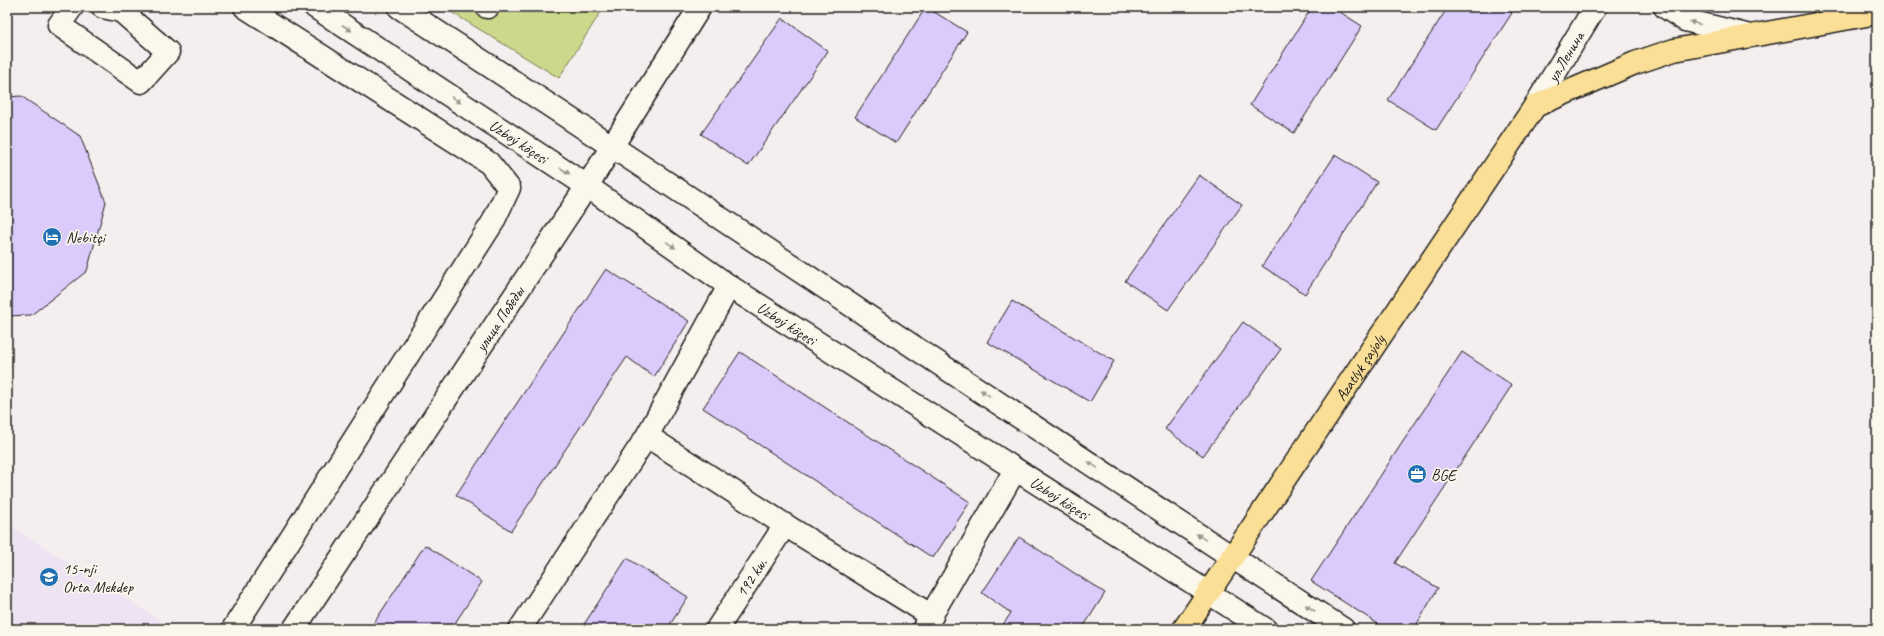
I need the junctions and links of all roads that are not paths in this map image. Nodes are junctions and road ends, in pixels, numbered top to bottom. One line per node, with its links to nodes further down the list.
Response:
1 (245, 7): 21 (street)
2 (315, 7): 13 (street, Uzboý köçesi, one-way to 13)
3 (400, 7): 12 (street)
4 (700, 7): 12 (street, улица Победы)
5 (1595, 7): 11 (street, ул.Ленина)
6 (1665, 7): 10 (street, one-way to 6)
7 (116, 8): 8 (street)
8 (65, 9)
9 (1877, 13): 10 (main road)
10 (1746, 36): 11 (main road)
11 (1535, 106): 18 (main road, Azatlyk şaýoly)
12 (613, 145): 13 (street, улица Победы); 18 (street, one-way to 12)
13 (587, 186): 14 (street, Uzboý köçesi, one-way to 14); 22 (street, улица Победы)
14 (729, 286): 15 (street); 16 (street, Uzboý köçesi)
15 (647, 436): 17 (street); 23 (street)
16 (1015, 470): 19 (street, Uzboý köçesi); 20 (street)
17 (785, 525): 20 (street); 24 (street, 192 kw.)
18 (1231, 557): 19 (main road, Azatlyk şaýoly); 27 (street, one-way to 18)
19 (1208, 593): 25 (main road, Azatlyk şaýoly); 26 (street, Uzboý köçesi)
20 (928, 623)
21 (233, 629)
22 (294, 629)
23 (520, 629)
24 (717, 629)
25 (1184, 629)
26 (1265, 629)
27 (1343, 629)

